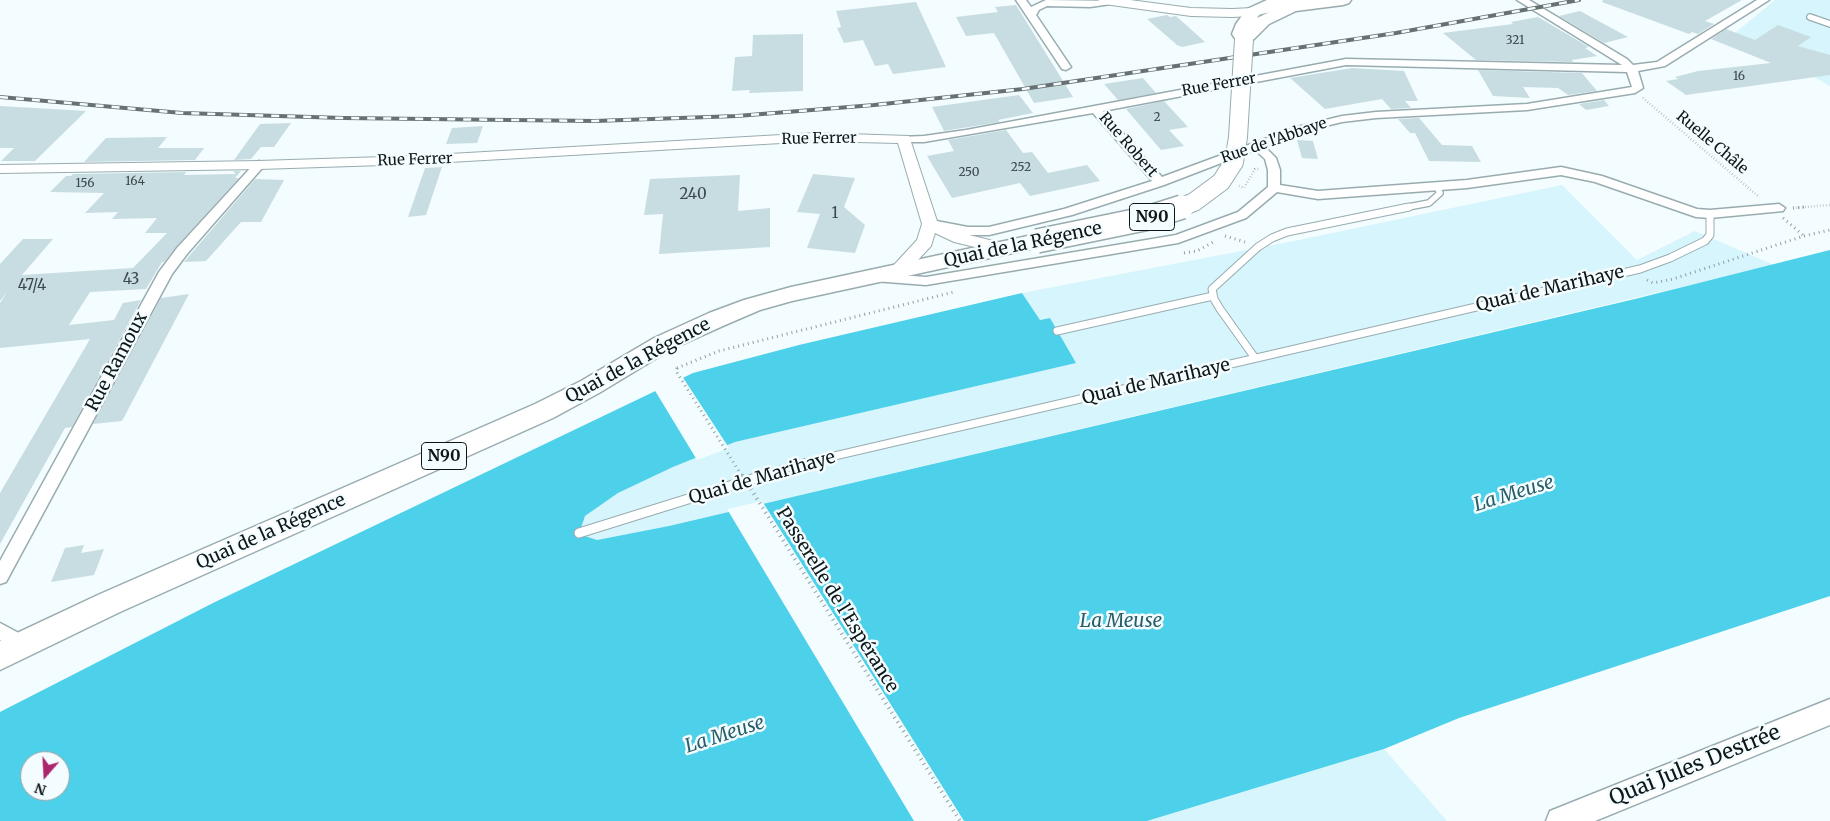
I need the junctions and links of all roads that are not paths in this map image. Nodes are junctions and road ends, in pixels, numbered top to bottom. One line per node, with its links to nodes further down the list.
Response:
1 (1021, 0): 11 (street)
2 (1108, 0): 10 (street); 11 (street)
3 (1178, 0): 9 (street)
4 (1285, 0): 9 (main road)
5 (1343, 0): 8 (main road)
6 (1522, 0): 16 (street)
7 (1764, 0): 16 (street, Rue Ferrer)
8 (1315, 2): 9 (street); 14 (main road)
9 (1257, 6): 10 (street); 14 (main road, N90)
10 (1190, 12): 14 (street)
11 (1032, 14): 15 (street)
12 (1810, 17): 13 (lane)
13 (1830, 24)
14 (1242, 36): 28 (main road, Quai de la Régence / N90, bridge)
15 (1066, 67)
16 (1632, 70): 17 (street, Rue Ferrer); 19 (street, Rue de l'Abbaye)
17 (1095, 108): 18 (street, Rue Ferrer); 22 (street, Rue Robert)
18 (904, 139): 20 (street, Rue Ferrer); 27 (street)
19 (1256, 145): 22 (street, Rue de l'Abbaye); 24 (street)
20 (259, 165): 21 (street, Rue Ferrer); 35 (street, Rue Ramoux)
21 (0, 169)
22 (1160, 182): 27 (street, Rue de l'Abbaye)
23 (1436, 186): 24 (street); 26 (street); 31 (lane)
24 (1274, 188): 30 (street)
25 (1775, 208): 26 (street)
26 (1710, 214): 33 (lane, Quai de Marihaye)
27 (930, 224): 28 (street); 29 (street)
28 (1004, 249): 29 (main road, Quai de la Régence / N90)
29 (898, 271): 30 (main road, Quai de la Régence / N90)
30 (868, 277): 36 (main road, Quai de la Régence / N90)
31 (1213, 296): 32 (lane); 33 (lane)
32 (1057, 331)
33 (1255, 358): 34 (lane, Quai de Marihaye)
34 (578, 534)
35 (0, 577)
36 (7, 644)
37 (1830, 712): 38 (main road, Quai Jules Destrée)
38 (1560, 821)

